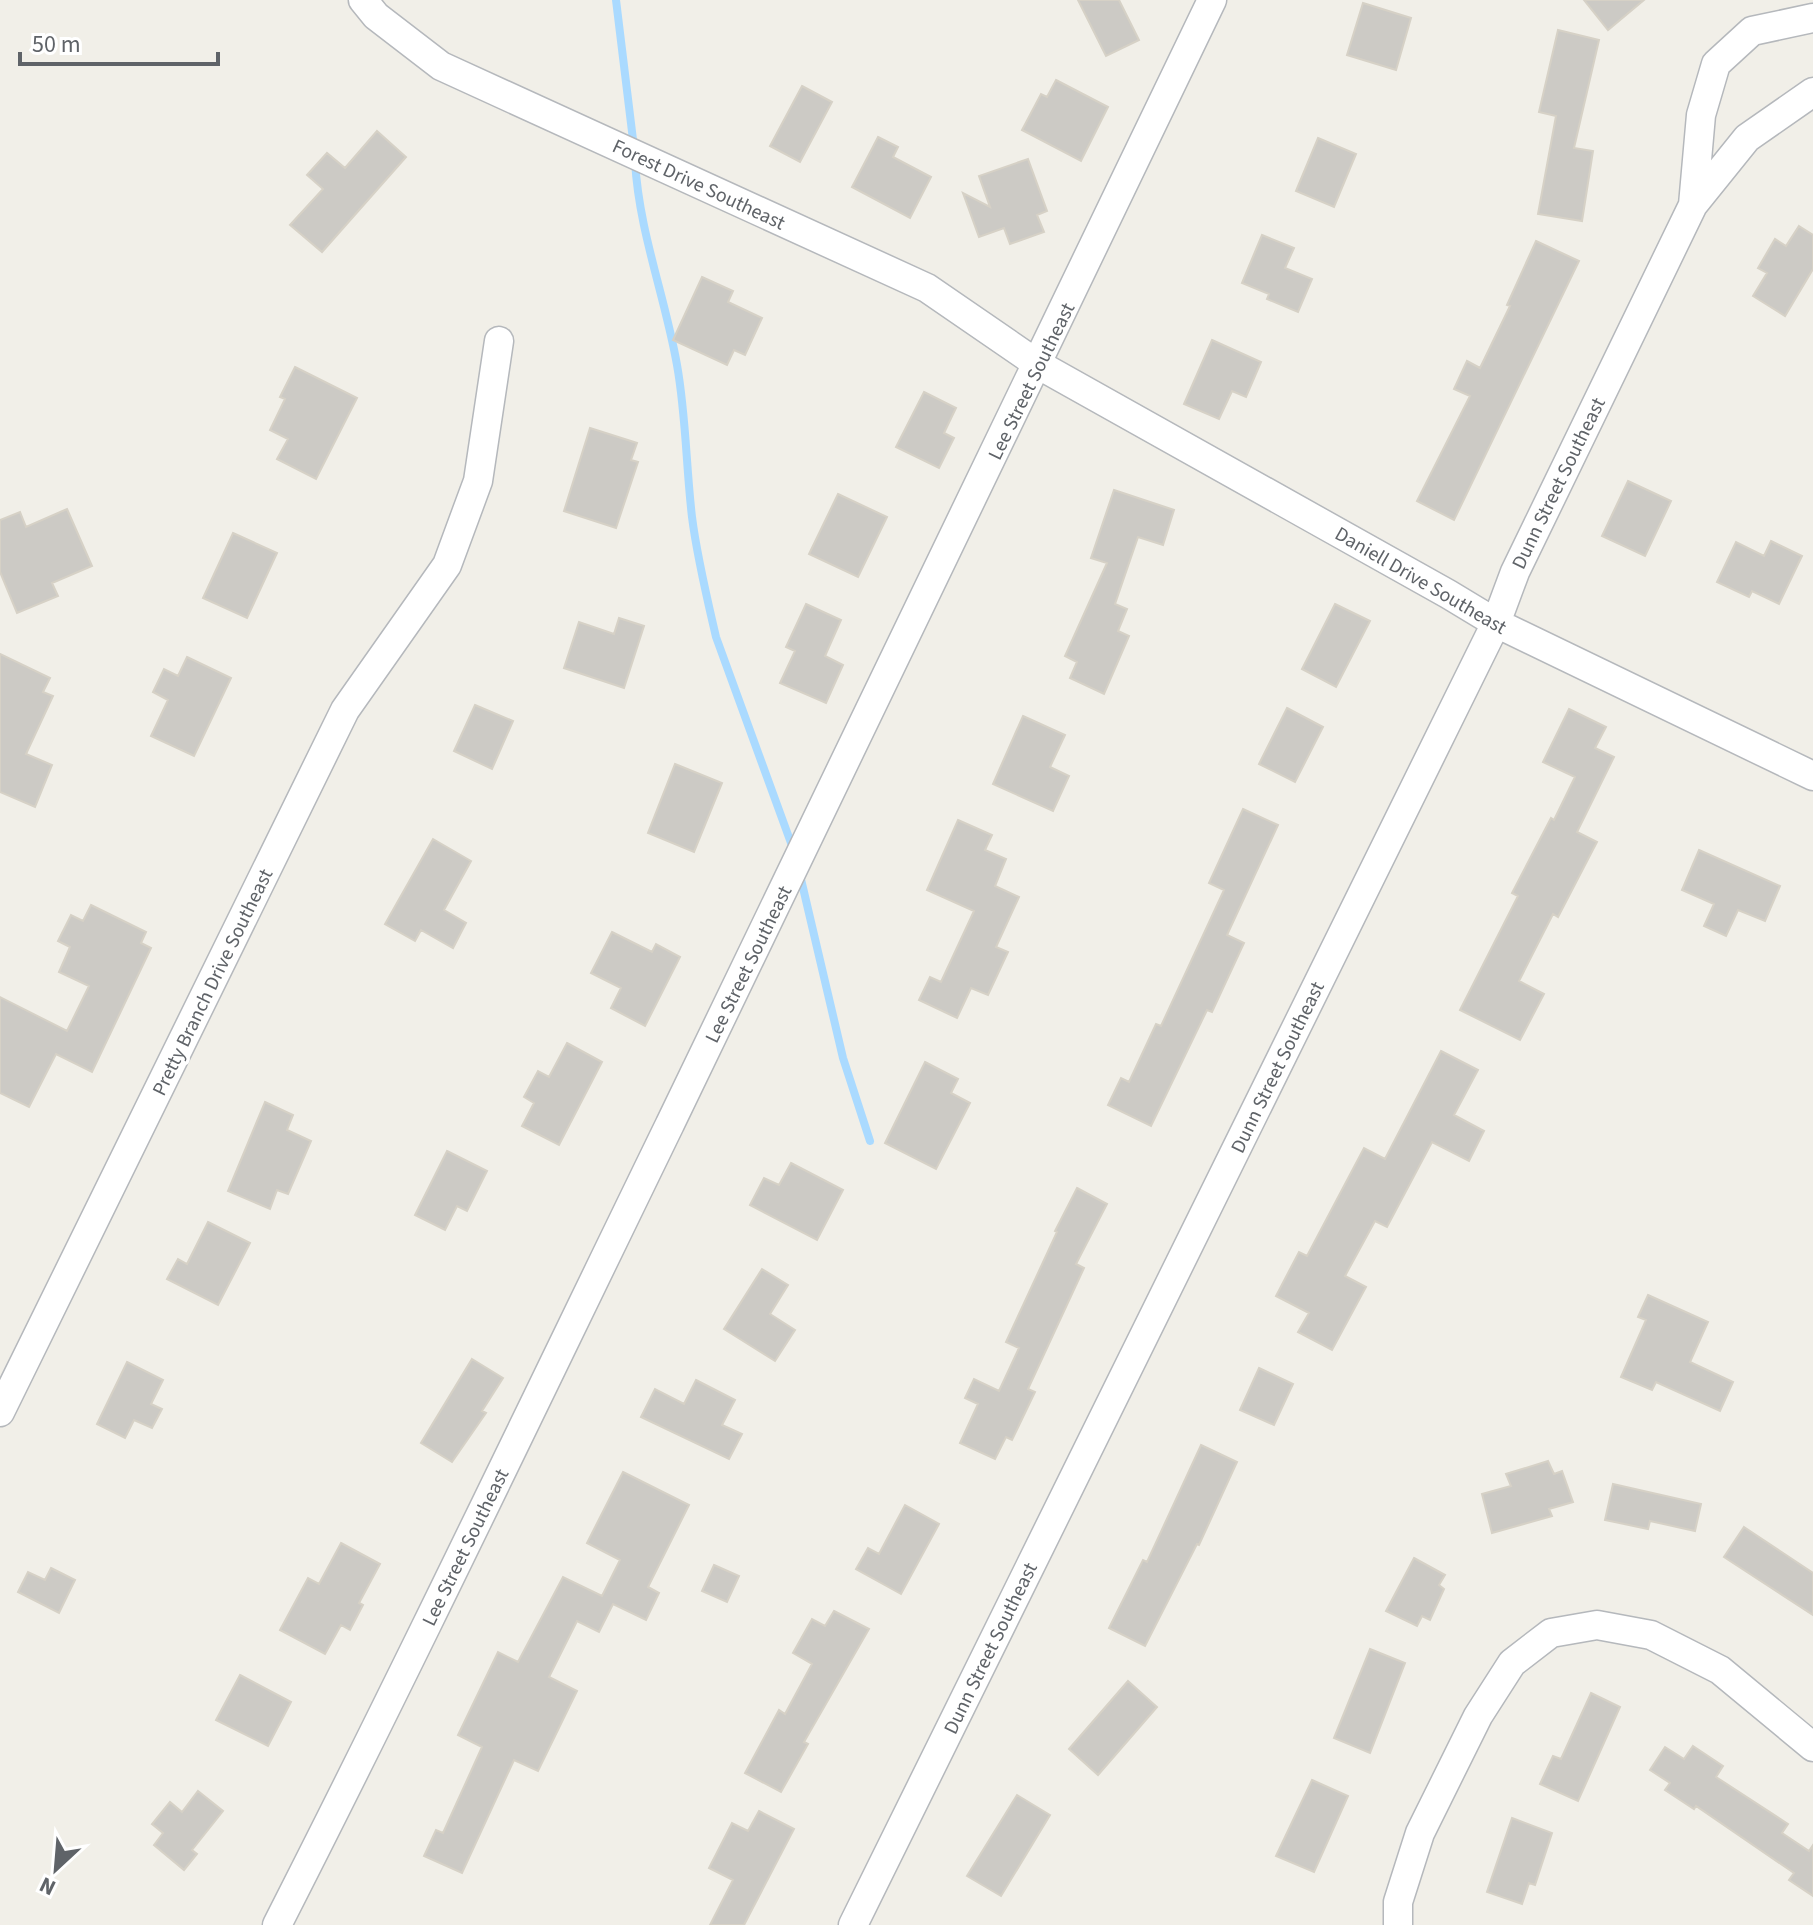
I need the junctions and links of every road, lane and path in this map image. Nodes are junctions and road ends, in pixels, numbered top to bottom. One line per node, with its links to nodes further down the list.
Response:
1 (363, 0): 7 (street, Forest Drive Southeast)
2 (1212, 0): 7 (street, Lee Street Southeast)
3 (1813, 18): 5 (street, Dunn Street Southeast)
4 (1813, 92): 5 (street, Dunn Street Southeast)
5 (1693, 205): 8 (street, Dunn Street Southeast)
6 (499, 341): 10 (street, Pretty Branch Drive Southeast)
7 (1039, 365): 8 (street, Daniell Drive Southeast); 12 (street, Lee Street Southeast)
8 (1496, 623): 9 (street, Daniell Drive Southeast); 13 (street, Dunn Street Southeast)
9 (1813, 776)
10 (0, 1412)
11 (1813, 1747): 14 (street)
12 (277, 1925)
13 (853, 1925)
14 (1398, 1925)

